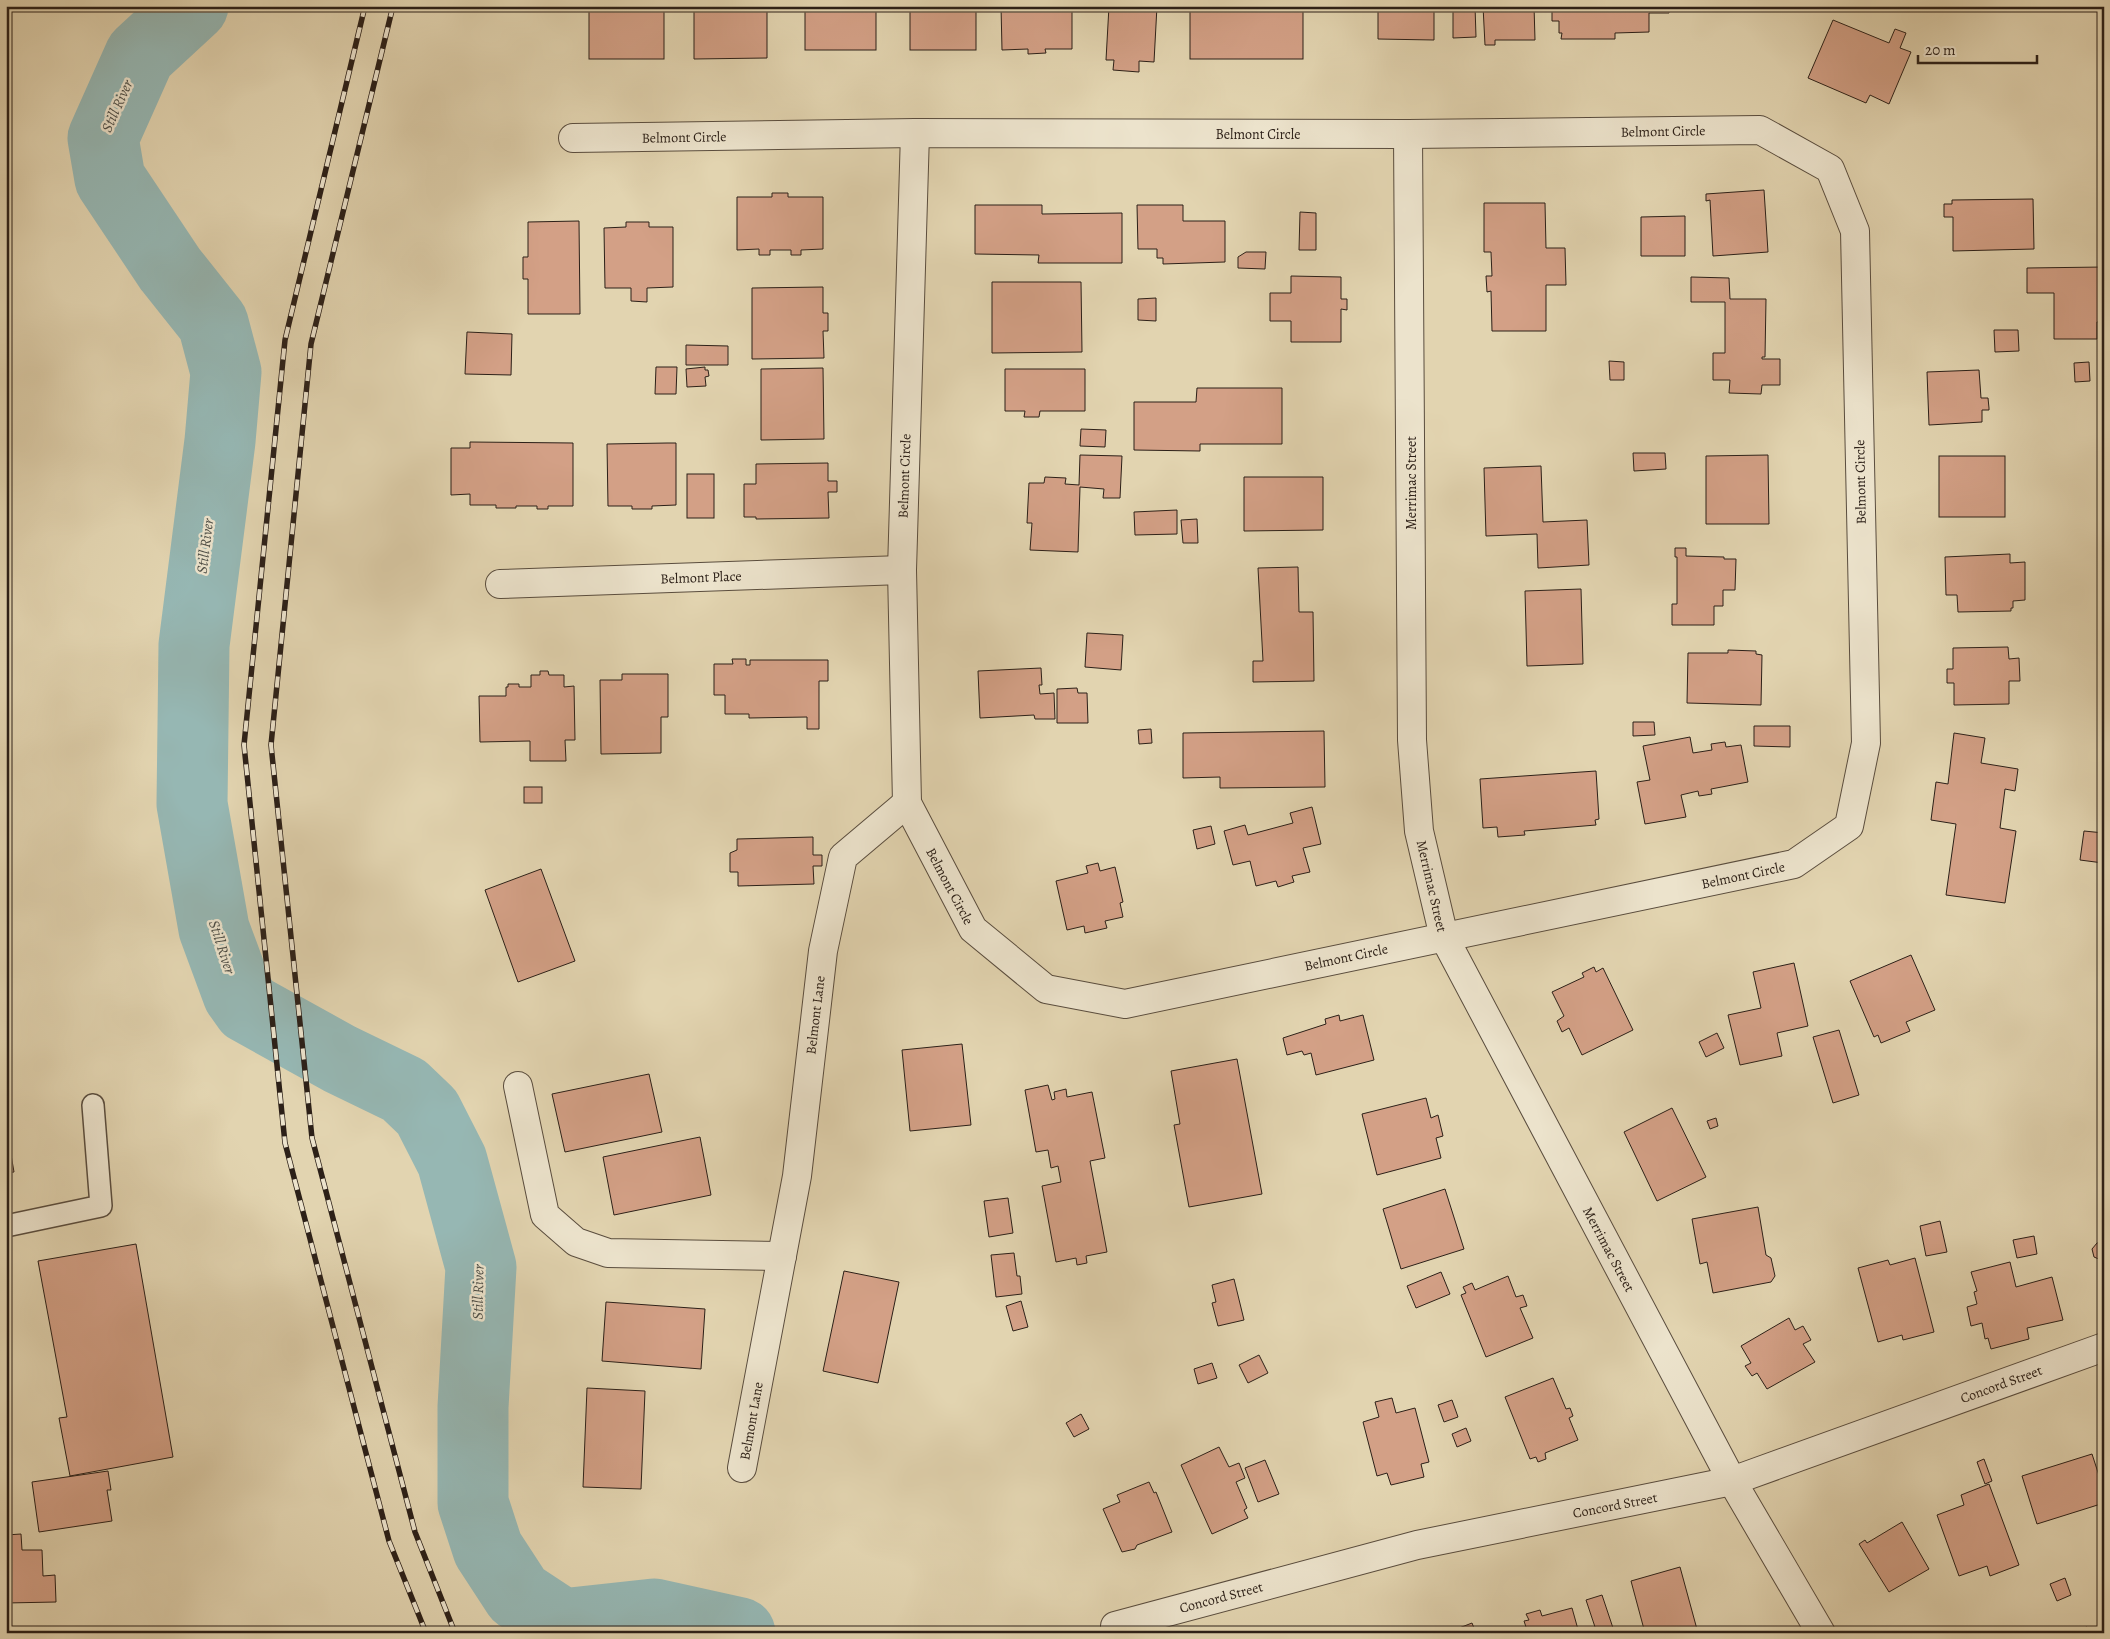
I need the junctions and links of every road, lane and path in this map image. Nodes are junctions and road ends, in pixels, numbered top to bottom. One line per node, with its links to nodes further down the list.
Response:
1 (915, 133): 2 (street, Belmont Circle); 3 (street, Belmont Circle); 4 (street, Belmont Circle)
2 (1408, 134): 7 (street, Merrimac Street); 7 (street, Belmont Circle)
3 (573, 138)
4 (902, 570): 5 (street, Belmont Place); 6 (street, Belmont Circle)
5 (500, 584)
6 (907, 803): 7 (street, Belmont Circle); 11 (street, Belmont Lane)
7 (1444, 937): 14 (street, Merrimac Street)
8 (518, 1086): 11 (street)
9 (93, 1105): 10 (lane)
10 (6, 1226)
11 (782, 1256): 13 (street, Belmont Lane)
12 (2104, 1347): 14 (street, Concord Street)
13 (742, 1468)
14 (1732, 1482): 15 (street, Concord Street); 16 (street, Merrimac Street)
15 (1115, 1626)
16 (1821, 1633)

